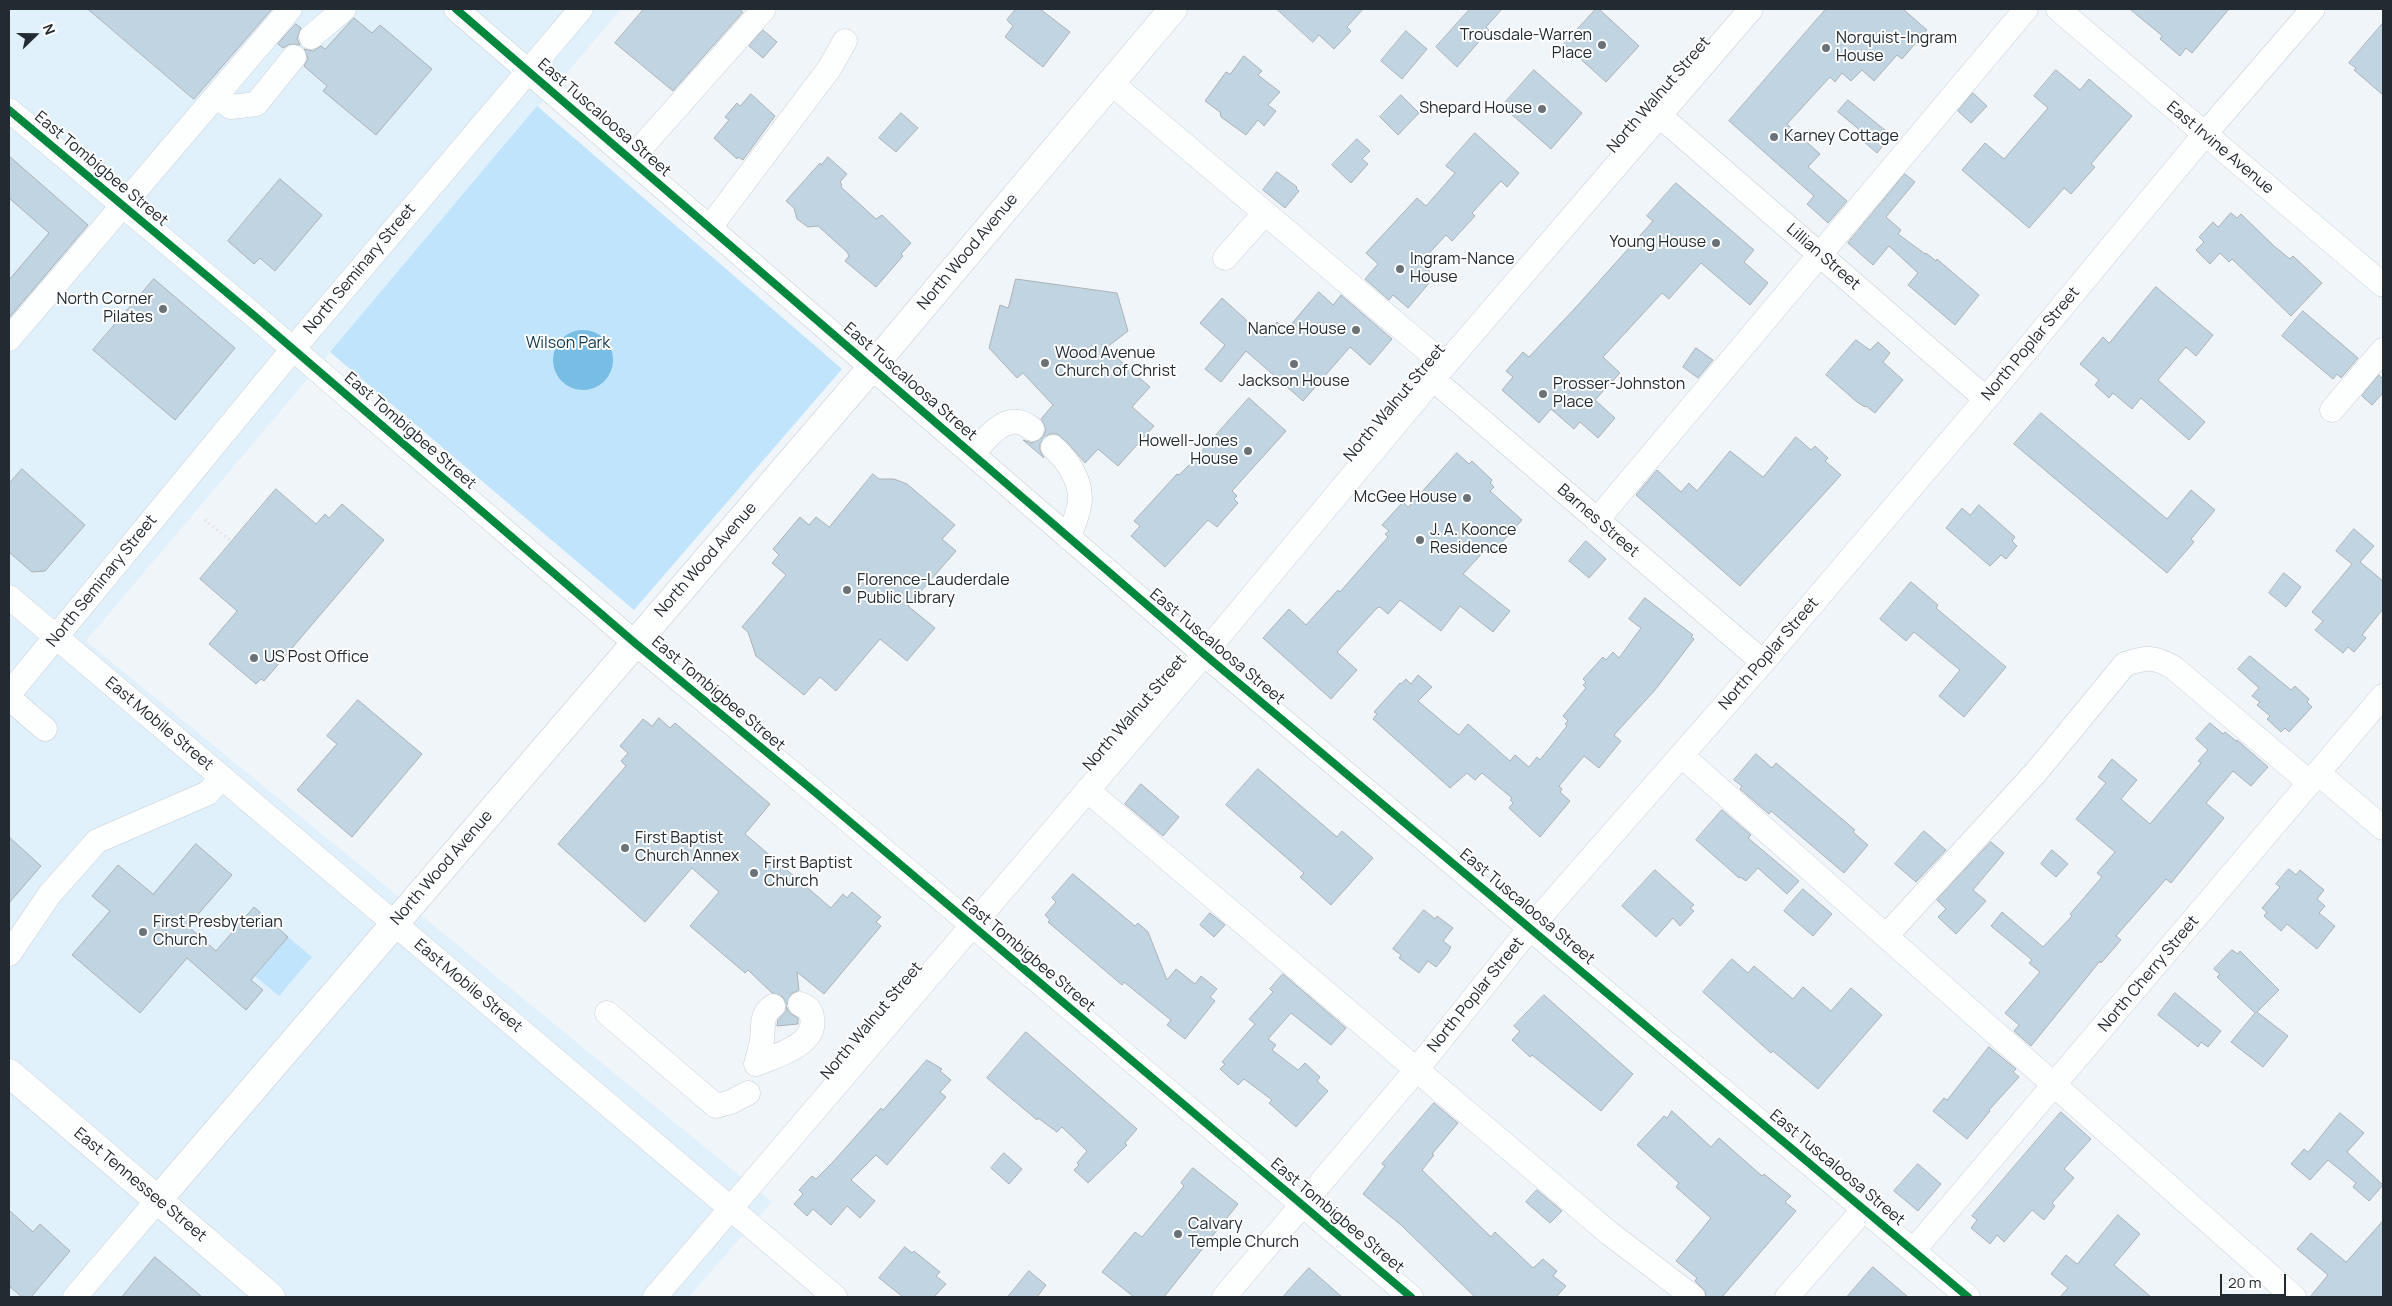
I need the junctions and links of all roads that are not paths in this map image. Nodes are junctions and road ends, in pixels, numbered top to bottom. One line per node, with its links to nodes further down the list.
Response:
1 (290, 9): 16 (street)
2 (344, 9): 11 (street)
3 (456, 9): 14 (street, East Tuscaloosa Street)
4 (581, 9): 14 (street, North Seminary Street)
5 (764, 9): 20 (street)
6 (1173, 9): 15 (main road, North Wood Avenue)
7 (1751, 9): 18 (street, North Walnut Street)
8 (2026, 9): 24 (street)
9 (2058, 9): 19 (street, East Irvine Avenue)
10 (2314, 9): 19 (street, North Poplar Street)
11 (311, 37)
12 (845, 41): 23 (street)
13 (294, 57): 16 (street)
14 (528, 70): 20 (street, East Tuscaloosa Street); 28 (street, North Seminary Street)
15 (1110, 82): 22 (street, Barnes Street); 30 (main road, North Wood Avenue)
16 (216, 96): 21 (street)
17 (9, 110): 21 (street, East Tombigbee Street)
18 (1660, 116): 24 (street, Lillian Street); 31 (street, North Walnut Street)
19 (2204, 135): 26 (street, East Irvine Avenue); 32 (street, North Poplar Street)
20 (631, 159): 23 (street, East Tuscaloosa Street)
21 (123, 206): 27 (street); 28 (street, East Tombigbee Street)
22 (1265, 213): 25 (street); 31 (street, Barnes Street)
23 (710, 227): 30 (street, East Tuscaloosa Street)
24 (1820, 255): 32 (street, Lillian Street); 37 (street)
25 (1225, 258)
26 (2383, 285)
27 (9, 339)
28 (293, 349): 40 (street, North Seminary Street); 41 (street, East Tombigbee Street)
29 (2383, 350): 33 (street)
30 (872, 367): 36 (street, East Tuscaloosa Street); 41 (main road, North Wood Avenue)
31 (1439, 372): 37 (street, Barnes Street); 42 (street, North Walnut Street)
32 (1986, 399): 43 (street, North Poplar Street)
33 (2332, 410)
34 (1032, 429): 36 (street)
35 (1054, 447): 38 (street)
36 (972, 454): 38 (street, East Tuscaloosa Street)
37 (1597, 520): 43 (street, Barnes Street)
38 (1069, 538): 42 (street, East Tuscaloosa Street)
39 (9, 597): 40 (street, East Mobile Street)
40 (56, 637): 44 (street, North Seminary Street); 49 (street, East Mobile Street)
41 (635, 643): 53 (main road, North Wood Avenue); 54 (street, East Tombigbee Street)
42 (1204, 654): 51 (street, North Walnut Street); 55 (street, East Tuscaloosa Street)
43 (1763, 662): 48 (street, North Poplar Street)
44 (9, 694)
45 (2383, 696): 50 (street, North Cherry Street)
46 (9, 698): 47 (street)
47 (45, 729)
48 (1682, 755): 55 (street, North Poplar Street); 56 (street)
49 (222, 777): 53 (street, East Mobile Street); 57 (street)
50 (2314, 778): 52 (street); 56 (street); 63 (street, North Cherry Street)
51 (1087, 790): 54 (street, North Walnut Street); 61 (street)
52 (2383, 828)
53 (394, 924): 65 (main road, North Wood Avenue); 67 (street, East Mobile Street)
54 (972, 925): 66 (street, East Tombigbee Street); 67 (street, North Walnut Street)
55 (1530, 928): 61 (street, North Poplar Street); 68 (street, East Tuscaloosa Street)
56 (1886, 936): 63 (street)
57 (9, 954)
58 (800, 1004): 59 (street)
59 (773, 1006)
60 (607, 1012): 64 (street)
61 (1417, 1069): 66 (street, North Poplar Street); 76 (street)
62 (9, 1074): 65 (main road, East Tennessee Street)
63 (2055, 1085): 69 (street, North Cherry Street); 79 (street)
64 (748, 1093)
65 (158, 1200): 70 (street); 71 (main road, East Tennessee Street)
66 (1302, 1205): 74 (street, North Poplar Street); 75 (street, East Tombigbee Street)
67 (730, 1209): 72 (street, North Walnut Street); 73 (street, East Mobile Street)
68 (1864, 1209): 69 (street, East Tuscaloosa Street); 77 (street)
69 (1913, 1250): 78 (street, East Tuscaloosa Street)
70 (75, 1297)
71 (271, 1297)
72 (655, 1297)
73 (835, 1297)
74 (1224, 1297)
75 (1411, 1297)
76 (1693, 1297)
77 (1787, 1297)
78 (1968, 1297)
79 (2294, 1297)

